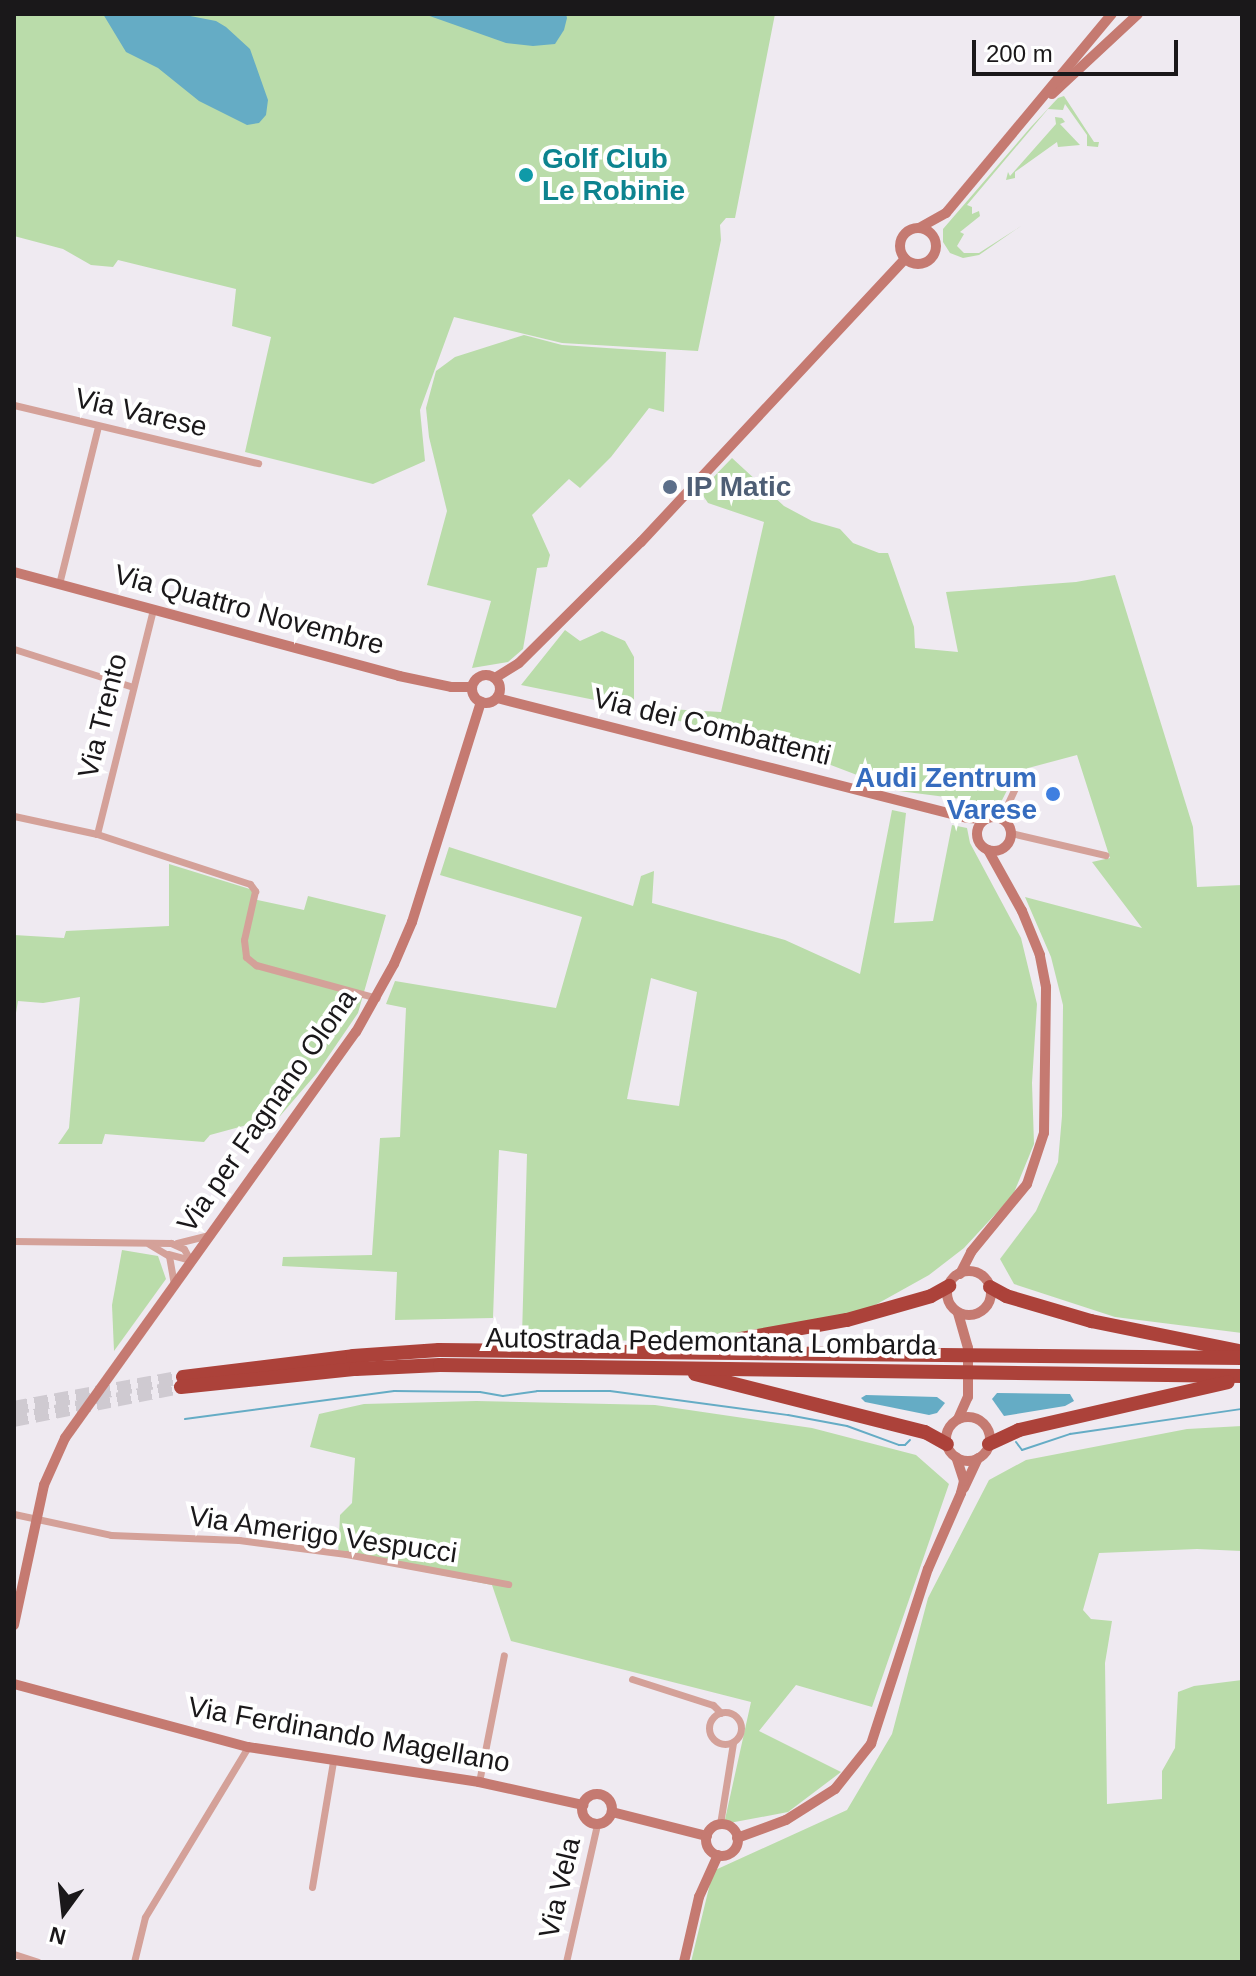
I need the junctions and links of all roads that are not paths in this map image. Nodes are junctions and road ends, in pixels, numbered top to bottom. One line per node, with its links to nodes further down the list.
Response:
1 (1112, 14): 3 (street)
2 (1138, 14): 3 (street)
3 (1028, 117): 4 (street)
4 (946, 213): 5 (street); 6 (street)
5 (919, 228): 6 (street); 7 (street)
6 (936, 242): 7 (street)
7 (905, 259): 15 (street)
8 (14, 405): 9 (street, Via Varese)
9 (98, 426): 10 (street, Via Varese); 12 (street)
10 (258, 463)
11 (14, 572): 12 (street, Via Quattro Novembre)
12 (59, 584): 13 (street, Via Quattro Novembre)
13 (153, 609): 16 (street, Via Trento); 17 (street, Via Quattro Novembre)
14 (14, 649): 16 (street)
15 (495, 678): 17 (street); 18 (street)
16 (133, 687): 27 (street, Via Trento)
17 (472, 687): 19 (street)
18 (497, 698): 19 (street); 22 (street, Via dei Combattenti)
19 (481, 702): 32 (street, Via per Fagnano Olona)
20 (1016, 786): 23 (street)
21 (14, 816): 27 (street)
22 (961, 816): 24 (street, Via dei Combattenti); 25 (street)
23 (1001, 818): 24 (street, Via dei Combattenti); 26 (street)
24 (985, 819): 25 (street)
25 (977, 832): 29 (street)
26 (1011, 833): 28 (street); 30 (street)
27 (97, 834): 32 (street)
28 (1004, 847): 29 (street); 31 (street)
29 (988, 850): 31 (street)
30 (1105, 855)
31 (1001, 870): 37 (street)
32 (377, 998): 33 (street, Via per Fagnano Olona)
33 (209, 1235): 36 (street); 39 (street, Via per Fagnano Olona)
34 (14, 1241): 35 (street)
35 (147, 1243): 36 (street); 38 (street)
36 (171, 1243): 39 (street)
37 (979, 1243): 40 (street); 41 (street)
38 (168, 1254): 39 (street); 42 (street)
39 (190, 1260): 42 (street, Via per Fagnano Olona)
40 (978, 1273): 41 (street); 44 (street)
41 (960, 1274): 43 (street)
42 (174, 1283): 61 (street, Via per Fagnano Olona)
43 (949, 1286): 45 (street); 49 (highway)
44 (990, 1287): 46 (street); 48 (highway)
45 (958, 1312): 46 (street); 47 (street)
46 (979, 1313): 47 (street)
47 (968, 1342): 53 (street)
48 (1242, 1351)
49 (669, 1352): 50 (highway, Autostrada Pedemontana Lombarda); 51 (highway, Autostrada Pedemontana Lombarda)
50 (1242, 1358)
51 (671, 1368): 52 (highway, Autostrada Pedemontana Lombarda); 57 (highway)
52 (1242, 1378): 56 (highway)
53 (968, 1394): 54 (street); 55 (street)
54 (958, 1419): 55 (street); 57 (street)
55 (979, 1420): 56 (street)
56 (989, 1444): 58 (street)
57 (952, 1450): 58 (street); 59 (street)
58 (978, 1458): 59 (street)
59 (961, 1493): 77 (street)
60 (14, 1514): 61 (street, Via Amerigo Vespucci)
61 (38, 1520): 62 (street, Via Amerigo Vespucci); 63 (street, Via per Fagnano Olona)
62 (508, 1584)
63 (14, 1625)
64 (504, 1655): 71 (street)
65 (632, 1679): 67 (street)
66 (14, 1682): 69 (street, Via Ferdinando Magellano)
67 (721, 1713): 68 (street); 68 (street)
68 (733, 1743): 75 (street)
69 (248, 1747): 70 (street, Via Ferdinando Magellano); 82 (street)
70 (333, 1762): 71 (street, Via Ferdinando Magellano); 79 (street)
71 (479, 1782): 72 (street, Via Ferdinando Magellano)
72 (583, 1805): 73 (street, Via Ferdinando Magellano); 74 (street)
73 (612, 1812): 74 (street); 76 (street, Via Ferdinando Magellano)
74 (597, 1824): 83 (street, Via Vela)
75 (720, 1824): 76 (street); 77 (street)
76 (707, 1836): 78 (street)
77 (737, 1838): 78 (street)
78 (718, 1855): 84 (street)
79 (312, 1887)
80 (14, 1954): 81 (street)
81 (38, 1962)
82 (134, 1962)
83 (566, 1962)
84 (684, 1962)

